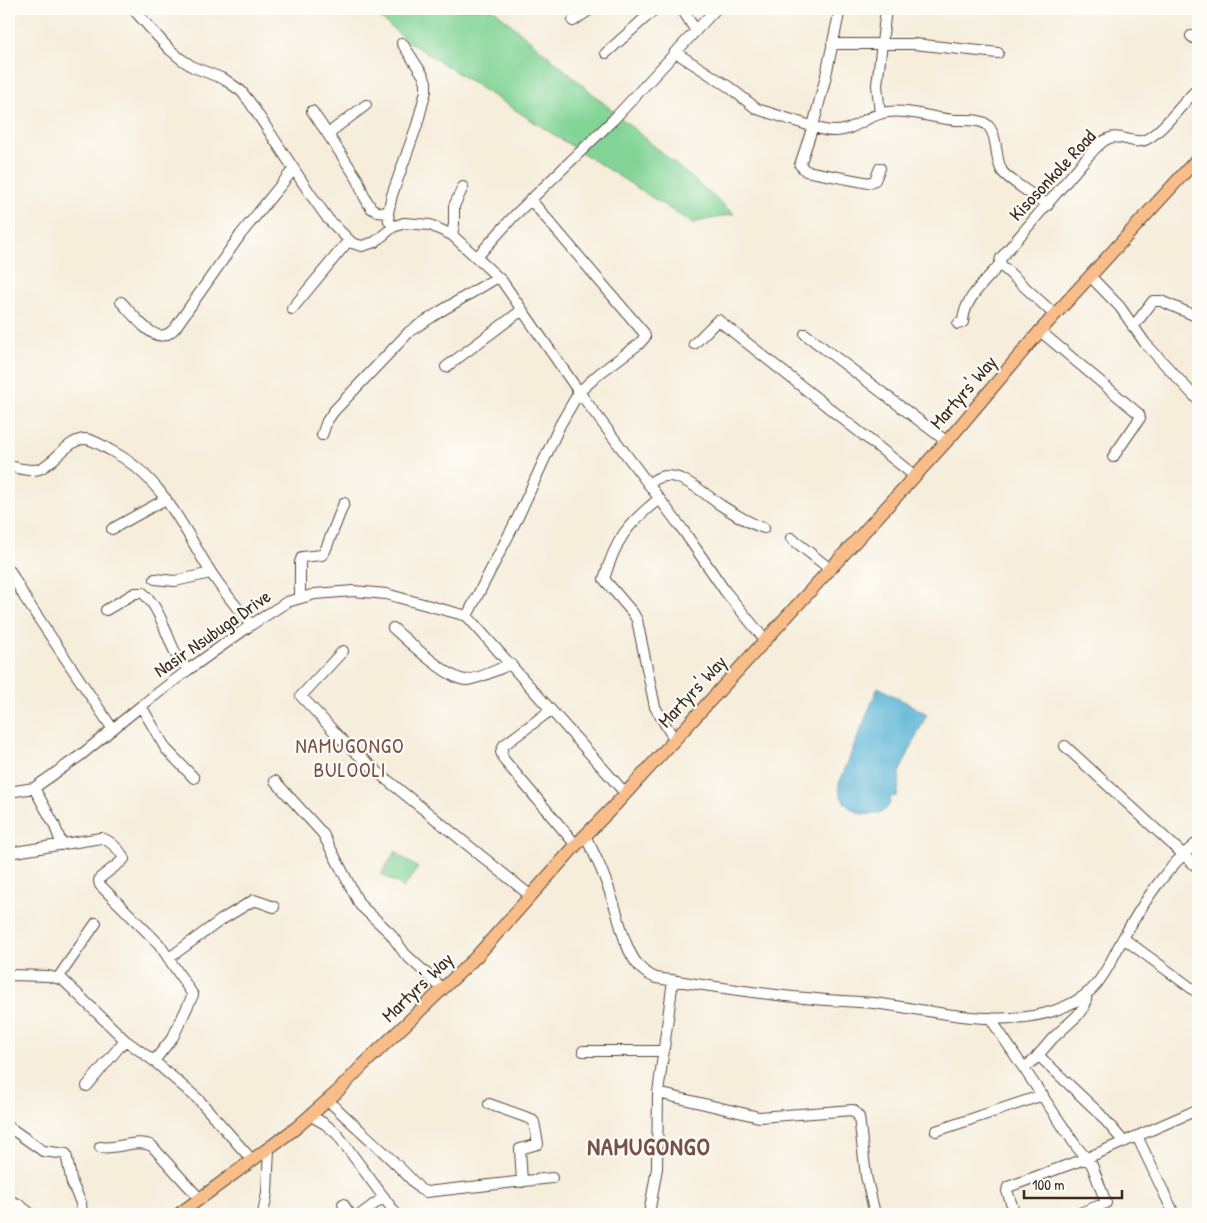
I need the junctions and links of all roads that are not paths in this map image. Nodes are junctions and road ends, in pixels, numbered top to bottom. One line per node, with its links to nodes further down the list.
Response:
1 (591, 9): 8 (street)
2 (655, 9): 15 (street)
3 (682, 9): 9 (street)
4 (716, 9): 9 (street)
5 (840, 9): 11 (street)
6 (886, 9): 12 (street)
7 (135, 10): 24 (street)
8 (573, 22)
9 (696, 31): 13 (street)
10 (402, 43): 28 (street)
11 (832, 44): 12 (street); 20 (street)
12 (881, 44): 14 (street); 19 (street)
13 (675, 52): 20 (street); 26 (street)
14 (998, 52)
15 (606, 53)
16 (1198, 88): 27 (street, Kisosonkole Road)
17 (366, 105): 21 (street)
18 (312, 111): 21 (street)
19 (880, 114): 20 (street); 27 (street)
20 (813, 126): 23 (street)
21 (329, 136): 28 (street)
22 (1198, 158): 34 (main road, Martyrs' Way)
23 (880, 168)
24 (293, 170): 31 (street); 36 (street)
25 (463, 187): 30 (street)
26 (530, 199): 32 (street); 47 (street)
27 (1048, 205): 33 (street, Kisosonkole Road)
28 (388, 213): 29 (street)
29 (393, 226): 30 (street); 31 (street)
30 (452, 234): 32 (street)
31 (349, 240): 37 (street)
32 (477, 257): 35 (street)
33 (1000, 264): 39 (street); 41 (street, Kisosonkole Road)
34 (1090, 276): 39 (main road, Martyrs' Way); 42 (street)
35 (498, 277): 38 (street); 49 (street)
36 (121, 302)
37 (292, 309)
38 (522, 310): 46 (street); 47 (street)
39 (1055, 315): 43 (main road, Martyrs' Way)
40 (1198, 317): 42 (street)
41 (958, 324)
42 (1133, 327): 48 (street)
43 (1040, 331): 50 (main road, Martyrs' Way); 51 (street)
44 (806, 334): 50 (street)
45 (694, 344): 53 (street)
46 (446, 366)
47 (579, 392): 54 (street); 67 (street)
48 (1198, 400)
49 (322, 435)
50 (946, 441): 53 (main road, Martyrs' Way)
51 (1113, 458)
52 (9, 466): 55 (street)
53 (915, 476): 61 (main road, Martyrs' Way)
54 (648, 484): 56 (street); 58 (street)
55 (166, 499): 59 (street); 63 (street)
56 (660, 499): 70 (street); 77 (street)
57 (344, 502): 65 (street)
58 (764, 528)
59 (112, 529)
60 (791, 538): 61 (street)
61 (830, 569): 70 (main road, Martyrs' Way)
62 (10, 571): 76 (street)
63 (211, 573): 64 (street); 68 (street)
64 (155, 579)
65 (300, 598): 67 (street, Nasir Nsubuga Drive); 68 (street, Nasir Nsubuga Drive)
66 (106, 610): 73 (street)
67 (467, 616): 72 (street)
68 (251, 625): 73 (street, Nasir Nsubuga Drive)
69 (393, 628): 72 (street)
70 (765, 640): 77 (main road, Martyrs' Way)
71 (343, 651): 91 (street)
72 (511, 664): 75 (street)
73 (188, 670): 74 (street, Nasir Nsubuga Drive)
74 (141, 706): 76 (street, Nasir Nsubuga Drive); 79 (street)
75 (551, 710): 83 (street); 87 (street)
76 (112, 728): 81 (street, Nasir Nsubuga Drive)
77 (674, 739): 83 (main road, Martyrs' Way)
78 (1065, 746): 89 (street)
79 (194, 778)
80 (275, 780): 99 (street)
81 (34, 788): 82 (street, Nasir Nsubuga Drive); 86 (street)
82 (9, 792)
83 (625, 794): 84 (main road, Martyrs' Way)
84 (586, 836): 87 (main road, Martyrs' Way); 98 (street)
85 (1198, 842): 89 (street)
86 (62, 845): 88 (street); 95 (street)
87 (576, 845): 91 (main road, Martyrs' Way)
88 (9, 853)
89 (1182, 855): 90 (street); 94 (street)
90 (1198, 868)
91 (531, 896): 99 (main road, Martyrs' Way)
92 (274, 907): 95 (street)
93 (96, 923): 97 (street)
94 (1123, 938): 100 (street); 101 (street)
95 (169, 958): 107 (street)
96 (9, 975): 97 (street)
97 (58, 978): 103 (street)
98 (673, 980): 102 (street); 105 (street)
99 (443, 989): 112 (main road, Martyrs' Way)
100 (1087, 993): 102 (street); 106 (street)
101 (1198, 993)
102 (990, 1018): 108 (street)
103 (125, 1040): 107 (street); 109 (street)
104 (583, 1051): 105 (street)
105 (664, 1051): 110 (street)
106 (1038, 1055): 108 (street); 119 (street)
107 (154, 1061): 123 (street)
108 (1024, 1068): 111 (street)
109 (87, 1086)
110 (658, 1093): 137 (street); 138 (street)
111 (1043, 1096): 117 (street); 122 (street)
112 (328, 1100): 115 (main road, Martyrs' Way); 125 (street)
113 (489, 1104): 125 (street)
114 (1198, 1112): 118 (street)
115 (311, 1116): 121 (main road, Martyrs' Way); 126 (street)
116 (9, 1127): 131 (street)
117 (936, 1131)
118 (1137, 1136): 119 (street); 141 (street)
119 (1124, 1142): 122 (street)
120 (100, 1147): 127 (street)
121 (269, 1148): 123 (main road, Martyrs' Way); 133 (street)
122 (1087, 1158): 139 (street); 140 (street)
123 (252, 1160): 127 (main road, Martyrs' Way)
124 (552, 1178): 125 (street)
125 (522, 1182)
126 (384, 1197): 135 (street); 136 (street)
127 (200, 1199): 132 (main road, Martyrs' Way)
128 (9, 1200): 130 (street)
129 (343, 1204): 134 (street)
130 (31, 1214)
131 (82, 1214)
132 (179, 1214)
133 (263, 1214)
134 (350, 1214)
135 (361, 1214)
136 (396, 1214)
137 (649, 1214)
138 (875, 1214)
139 (1015, 1214)
140 (1077, 1214)
141 (1174, 1214)

